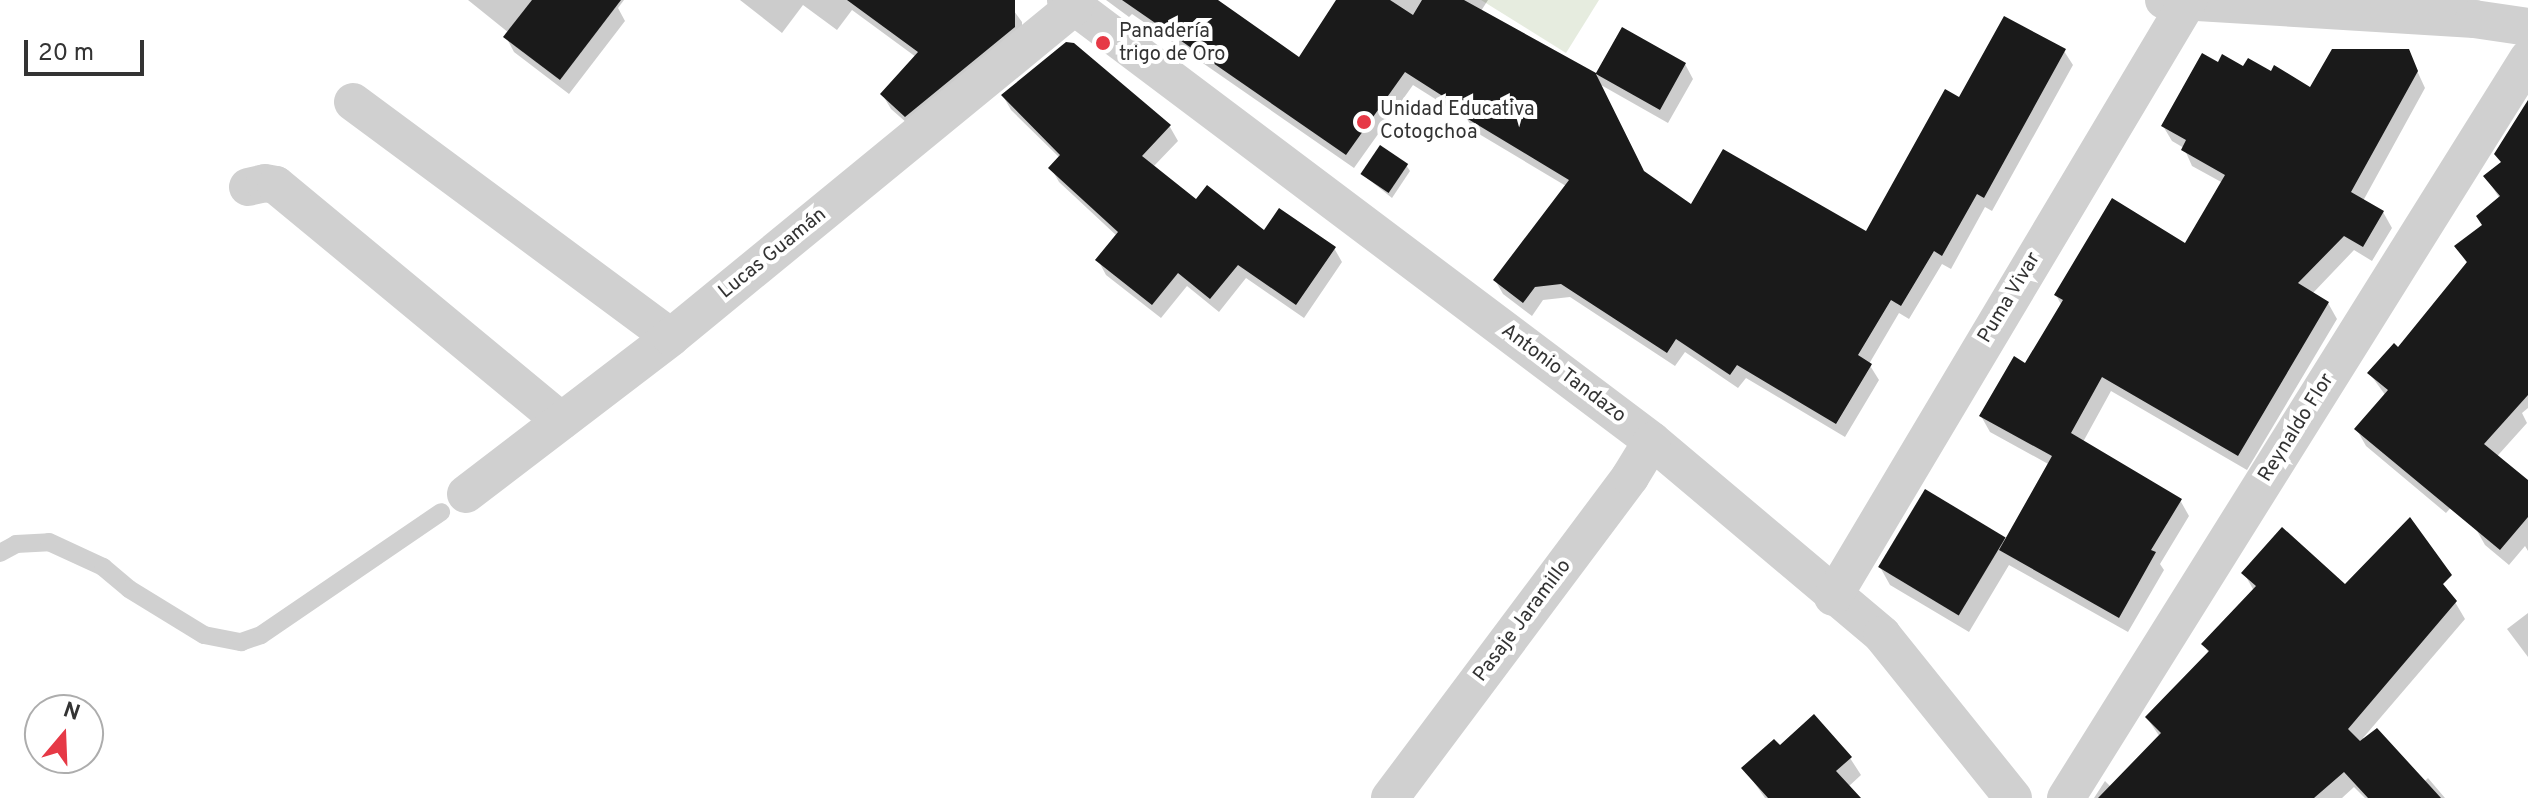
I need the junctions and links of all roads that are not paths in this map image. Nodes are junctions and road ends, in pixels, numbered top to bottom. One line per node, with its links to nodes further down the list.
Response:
1 (2164, 0): 2 (street)
2 (2188, 1): 4 (street); 13 (street, Puma Vivar)
3 (1070, 3): 8 (street, Lucas Guamán); 10 (street, Antonio Tandazo)
4 (2528, 27)
5 (2528, 59): 16 (street, Reynaldo Flor)
6 (353, 102): 8 (street)
7 (248, 187): 9 (street)
8 (671, 337): 9 (street, Lucas Guamán)
9 (561, 421): 11 (street, Lucas Guamán)
10 (1652, 441): 13 (street, Antonio Tandazo); 14 (street, Pasaje Jaramillo)
11 (454, 503): 12 (lane)
12 (0, 553)
13 (1833, 597): 15 (street, Antonio Tandazo)
14 (1390, 798)
15 (2013, 798)
16 (2066, 798)

